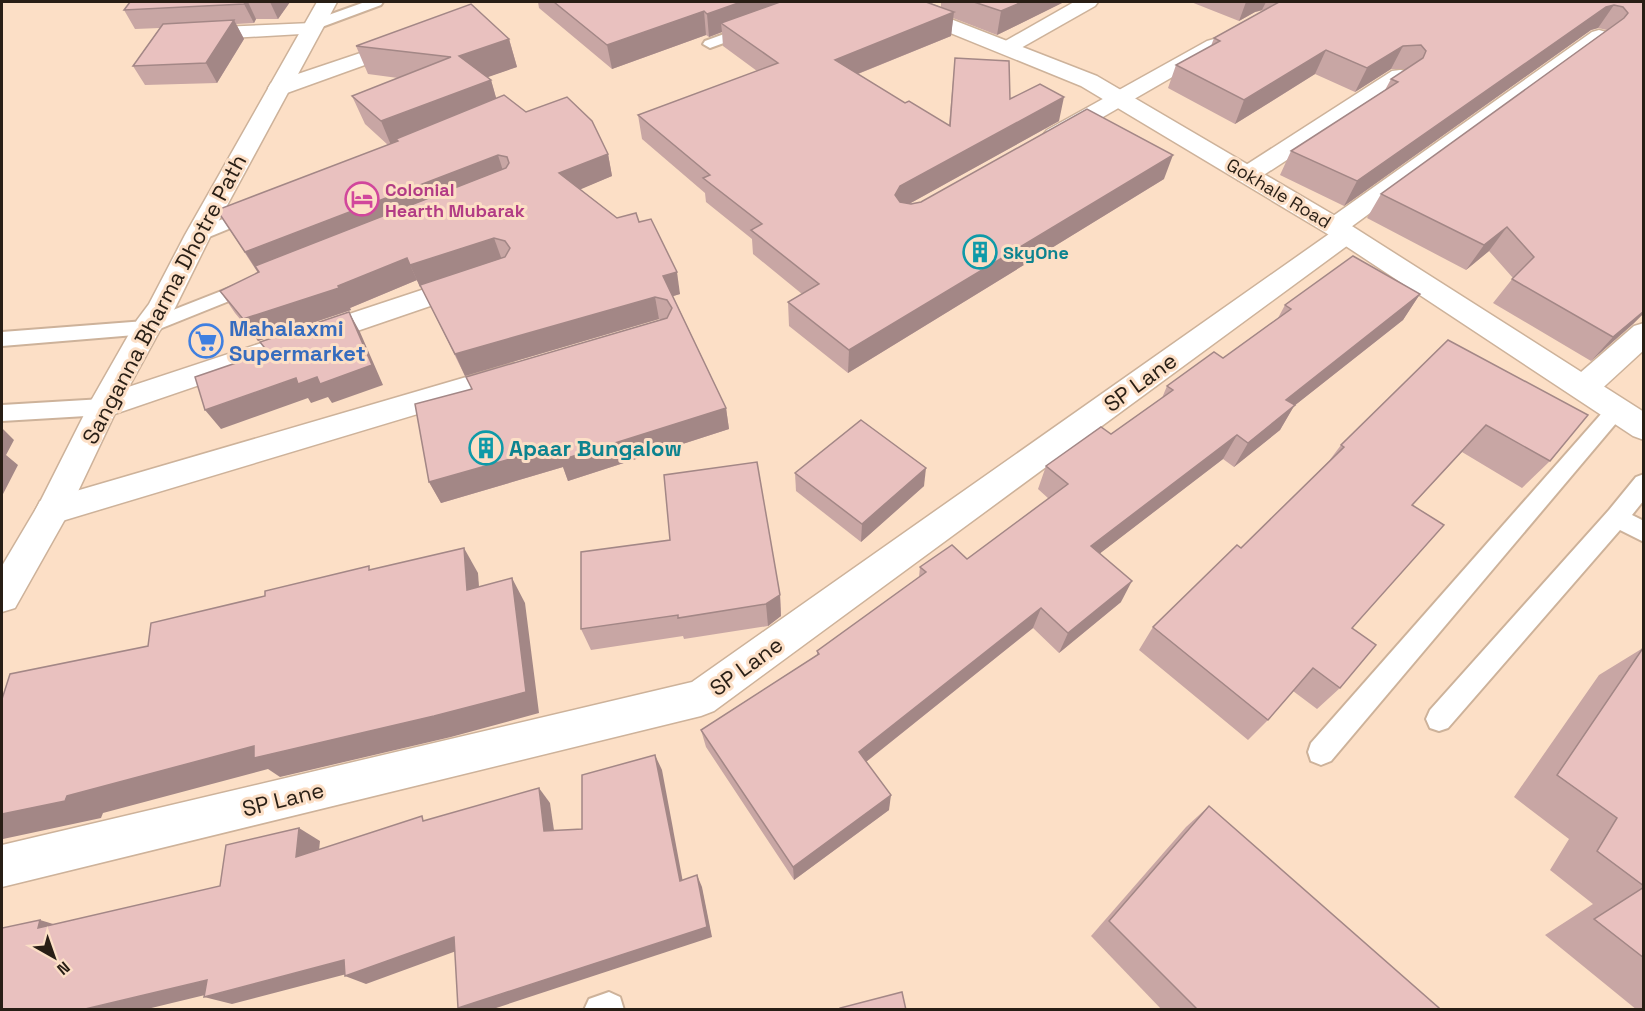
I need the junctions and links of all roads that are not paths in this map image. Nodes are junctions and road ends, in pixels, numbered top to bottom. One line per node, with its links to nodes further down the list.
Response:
1 (327, 2): 6 (street, Sanganna Bharma Dhotre Path)
2 (376, 2): 6 (lane)
3 (891, 2): 12 (street, Gokhale Road)
4 (1088, 2): 12 (street)
5 (765, 23): 11 (lane)
6 (313, 27): 7 (street); 14 (street, Sanganna Bharma Dhotre Path)
7 (172, 35)
8 (1232, 35): 15 (street)
9 (1599, 36): 19 (street, SP Lane)
10 (423, 37): 14 (street)
11 (710, 44)
12 (1007, 48): 15 (street, Gokhale Road)
13 (1400, 76): 17 (street)
14 (279, 88): 20 (street, Sanganna Bharma Dhotre Path)
15 (1118, 99): 16 (street); 17 (street, Gokhale Road)
16 (1038, 144)
17 (1248, 175): 19 (street, Gokhale Road)
18 (275, 204): 20 (lane)
19 (1341, 230): 27 (street, Gokhale Road); 39 (street, SP Lane)
20 (198, 235): 23 (street, Sanganna Bharma Dhotre Path)
21 (492, 275): 28 (street)
22 (259, 276): 23 (lane)
23 (154, 317): 25 (lane); 28 (street, Sanganna Bharma Dhotre Path)
24 (1644, 333): 27 (street)
25 (2, 339)
26 (535, 368): 33 (street)
27 (1584, 387): 29 (street, Gokhale Road)
28 (103, 407): 30 (lane); 33 (street, Sanganna Bharma Dhotre Path)
29 (1616, 410): 31 (street, Gokhale Road); 38 (lane)
30 (2, 413)
31 (1644, 428)
32 (1644, 483): 34 (lane)
33 (52, 511): 36 (street, Sanganna Bharma Dhotre Path)
34 (1617, 517): 35 (lane); 37 (lane)
35 (1644, 533)
36 (2, 597)
37 (1439, 719)
38 (1321, 752)
39 (2, 866)

